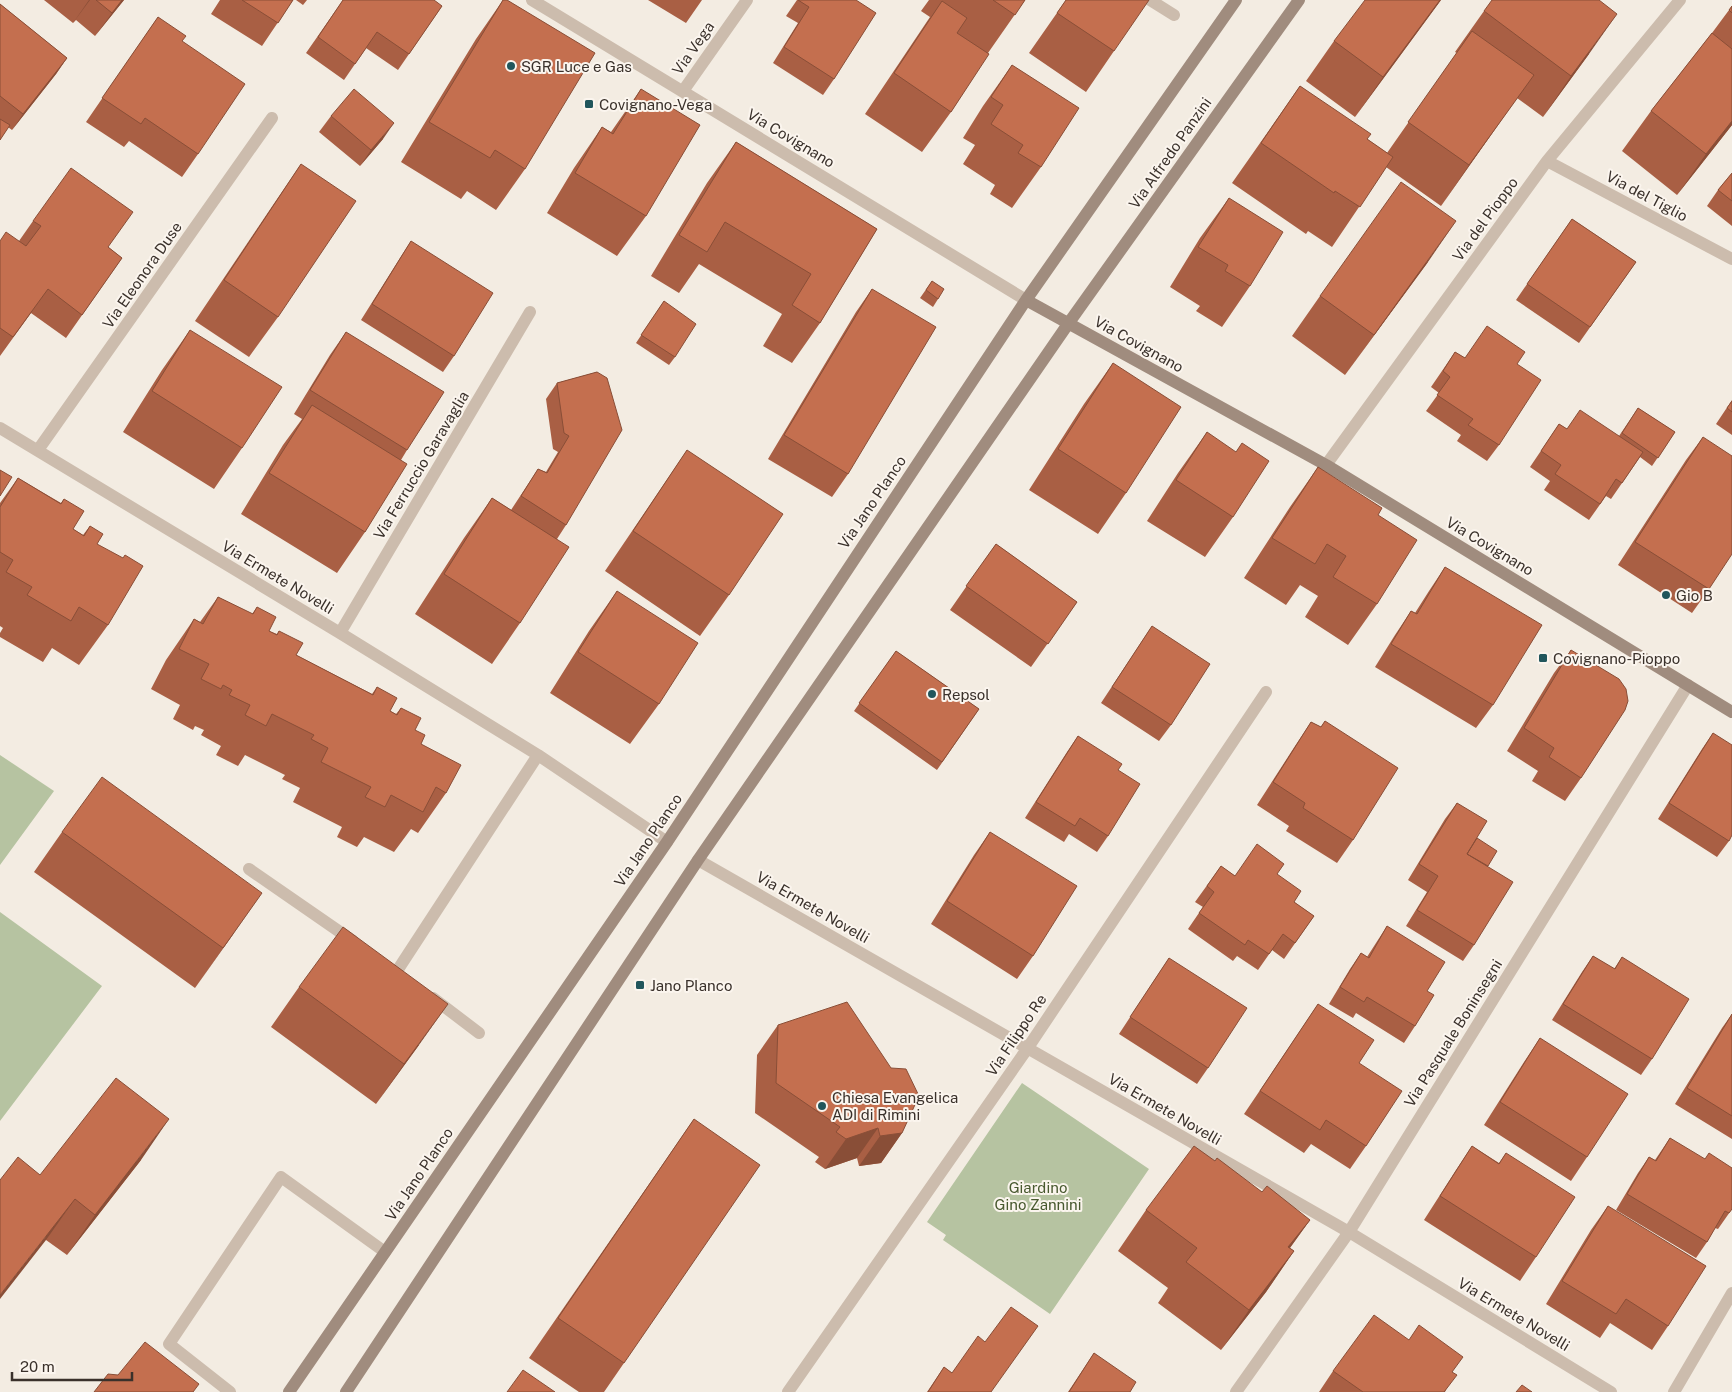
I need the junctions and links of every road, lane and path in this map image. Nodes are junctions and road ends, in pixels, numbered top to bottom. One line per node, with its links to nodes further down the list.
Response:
1 (532, 0): 8 (street, Via Covignano)
2 (747, 0): 8 (street, Via Vega)
3 (1150, 0): 7 (street)
4 (1236, 0): 12 (main road)
5 (1299, 0): 14 (main road, Via Alfredo Panzini)
6 (1680, 0): 10 (street, Via del Pioppo)
7 (1174, 15)
8 (683, 91): 12 (street, Via Covignano)
9 (272, 118): 16 (street, Via Eleonora Duse)
10 (1548, 161): 11 (street, Via del Tiglio); 17 (street, Via del Pioppo)
11 (1732, 259)
12 (1026, 300): 14 (main road, Via Covignano); 23 (main road, Via Jano Planco)
13 (530, 312): 18 (street, Via Ferruccio Garavaglia)
14 (1068, 324): 17 (main road, Via Covignano); 24 (main road)
15 (0, 428): 16 (street, Via Ermete Novelli)
16 (38, 450): 18 (street, Via Ermete Novelli)
17 (1326, 465): 19 (main road, Via Covignano)
18 (340, 633): 22 (street, Via Ermete Novelli)
19 (1688, 685): 21 (main road, Via Covignano); 31 (street, Via Pasquale Boninsegni)
20 (1266, 692): 30 (street, Via Filippo Re)
21 (1732, 712)
22 (538, 756): 23 (street, Via Ermete Novelli); 27 (street)
23 (667, 842): 32 (main road, Via Jano Planco)
24 (698, 860): 30 (street, Via Ermete Novelli); 36 (main road)
25 (249, 868): 26 (street)
26 (366, 950)
27 (397, 971)
28 (419, 988): 29 (street)
29 (479, 1033)
30 (1027, 1049): 31 (street, Via Ermete Novelli); 37 (street, Via Filippo Re)
31 (1349, 1232): 38 (street, Via Pasquale Boninsegni); 39 (street, Via Ermete Novelli)
32 (385, 1252): 34 (street); 35 (main road, Via Jano Planco)
33 (1732, 1293): 40 (street)
34 (230, 1392)
35 (289, 1392)
36 (346, 1392)
37 (788, 1392)
38 (1236, 1392)
39 (1611, 1392)
40 (1674, 1392)

